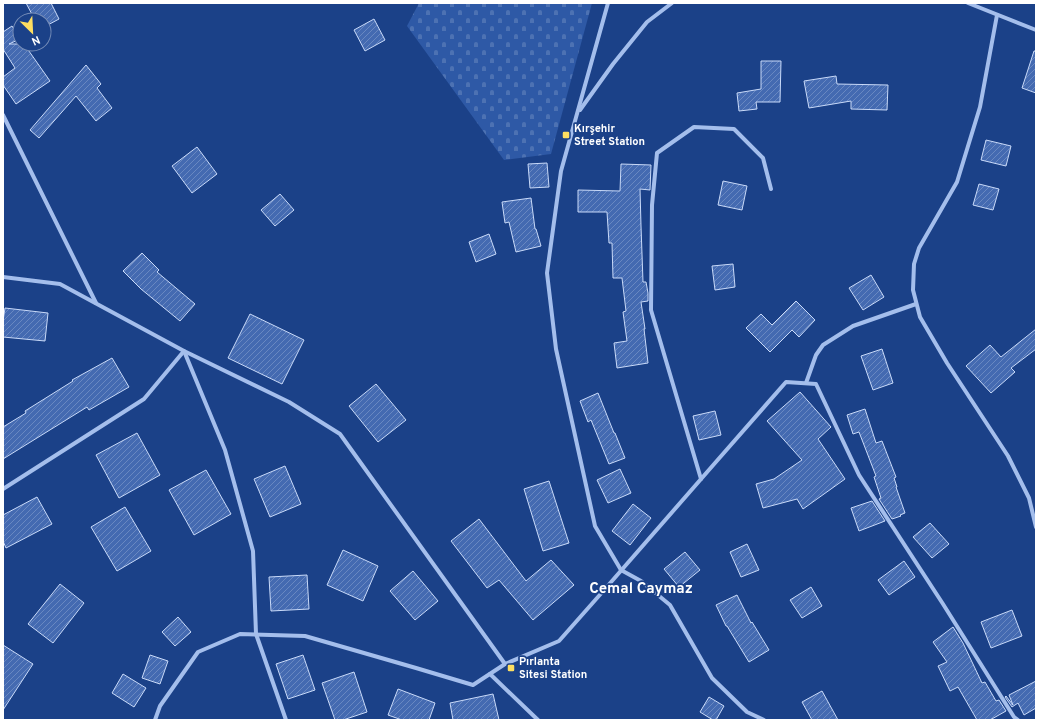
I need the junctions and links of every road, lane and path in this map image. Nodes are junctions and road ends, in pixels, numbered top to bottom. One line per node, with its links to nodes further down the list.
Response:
1 (608, 3): 6 (street)
2 (672, 3): 6 (street)
3 (968, 3): 4 (street)
4 (997, 15): 5 (street); 11 (street)
5 (1036, 30)
6 (577, 114): 17 (street)
7 (3, 115): 10 (street)
8 (771, 190): 14 (street)
9 (3, 277): 10 (street)
10 (96, 303): 12 (street)
11 (916, 304): 13 (street); 16 (street)
12 (184, 351): 15 (street); 18 (street); 19 (street)
13 (806, 383): 14 (street); 25 (street)
14 (701, 478): 17 (street)
15 (3, 489)
16 (1036, 527)
17 (621, 570): 19 (street); 24 (street)
18 (256, 634): 20 (street); 21 (street); 22 (street)
19 (505, 664): 20 (street)
20 (490, 674): 23 (street)
21 (155, 720)
22 (286, 720)
23 (538, 720)
24 (764, 720)
25 (1018, 720)

